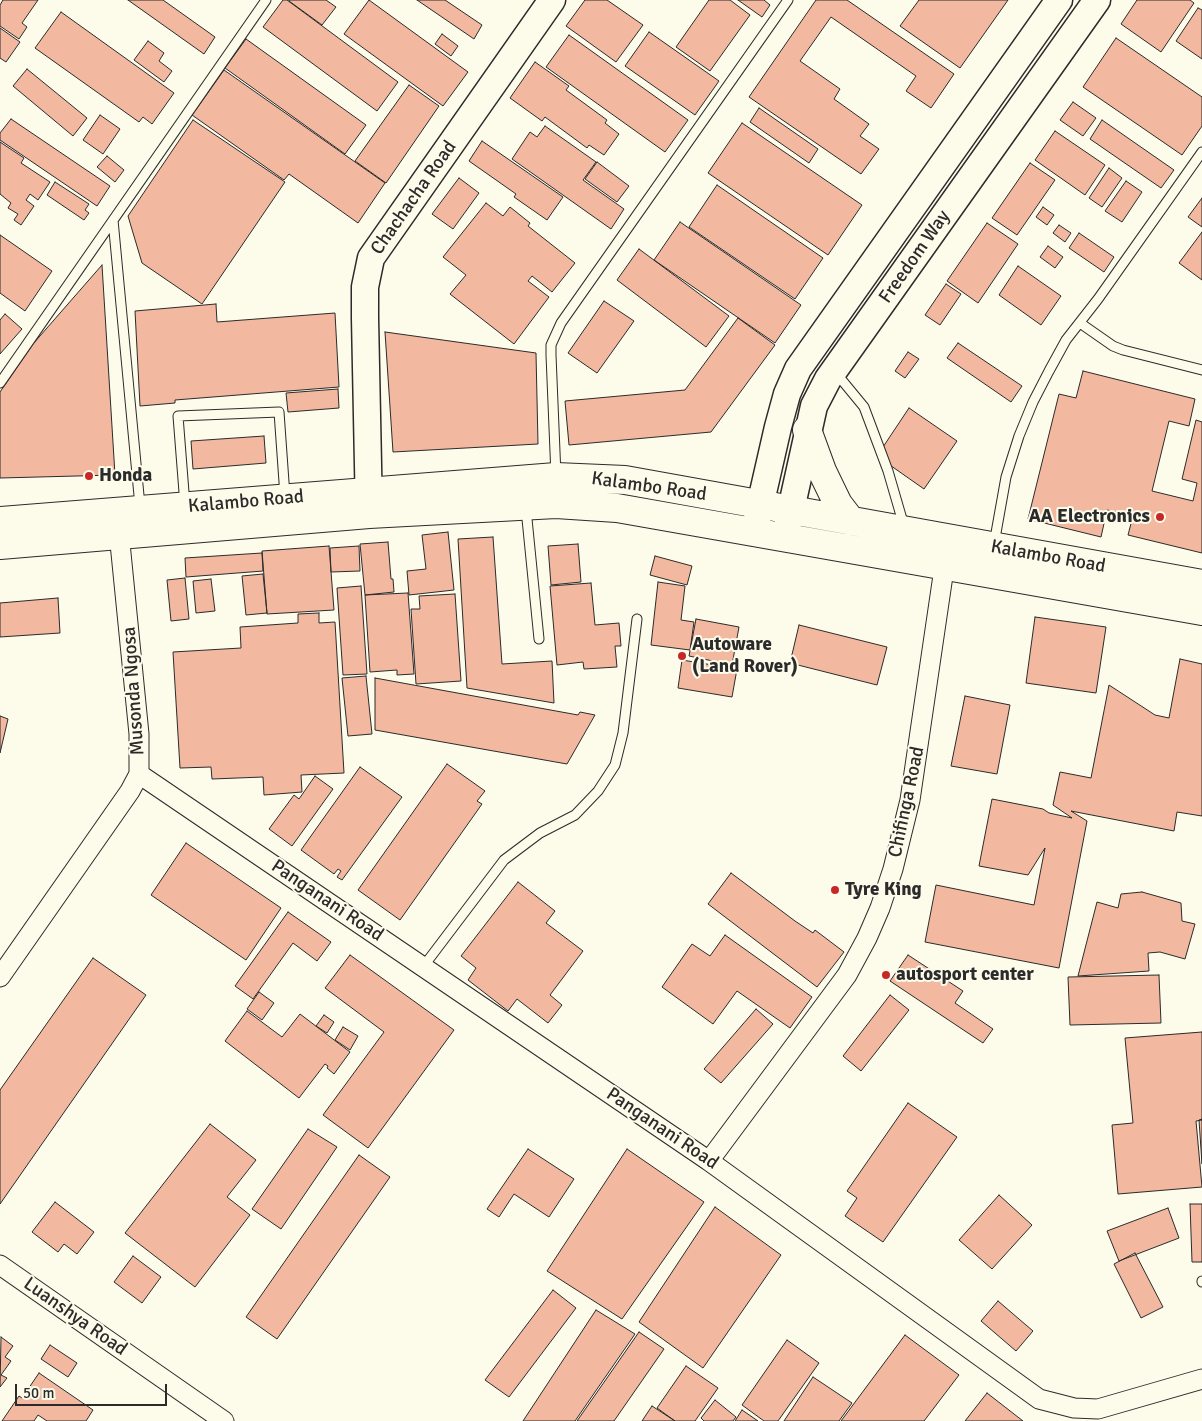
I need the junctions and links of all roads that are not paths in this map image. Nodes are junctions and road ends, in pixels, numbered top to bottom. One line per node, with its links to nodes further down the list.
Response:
1 (266, 0): 7 (lane)
2 (552, 0): 15 (main road, Chachacha Road)
3 (788, 0): 13 (lane)
4 (1059, 0): 16 (main road, Freedom Way)
5 (1097, 0): 10 (main road, Freedom Way)
6 (1202, 152): 8 (lane)
7 (113, 220): 11 (lane); 20 (lane)
8 (1080, 323): 9 (lane); 28 (lane)
9 (1202, 370)
10 (834, 371): 12 (main road, Freedom Way); 23 (lane)
11 (0, 383)
12 (807, 430): 19 (main road, Freedom Way); 21 (main road)
13 (556, 491): 15 (main road, Kalambo Road); 16 (main road, Kalambo Road); 17 (main road, Kalambo Road); 24 (main road, Kalambo Road)
14 (286, 499): 15 (main road, Kalambo Road); 18 (main road, Kalambo Road); 18 (lane)
15 (369, 503): 17 (main road, Kalambo Road); 20 (main road, Kalambo Road)
16 (760, 504): 19 (main road, Kalambo Road); 24 (main road, Freedom Way)
17 (526, 507): 33 (lane)
18 (185, 508): 20 (main road, Kalambo Road)
19 (790, 510): 21 (main road, Kalambo Road); 25 (main road, Freedom Way)
20 (126, 520): 22 (main road, Kalambo Road); 27 (main road, Kalambo Road); 34 (street, Musonda Ngosa)
21 (851, 521): 23 (main road, Kalambo Road)
22 (0, 522)
23 (906, 531): 26 (main road, Kalambo Road)
24 (754, 532): 25 (main road, Kalambo Road)
25 (785, 538): 29 (main road, Kalambo Road)
26 (949, 539): 28 (main road, Kalambo Road); 29 (street, Chifinga Road)
27 (0, 545)
28 (993, 547): 30 (main road, Kalambo Road)
29 (944, 566): 31 (main road, Kalambo Road); 37 (street, Chifinga Road)
30 (1202, 584)
31 (1202, 611)
32 (637, 619): 35 (lane)
33 (539, 639)
34 (139, 774): 35 (street, Panganani Road); 36 (street, Musonda Ngosa)
35 (423, 967): 37 (street, Panganani Road)
36 (0, 977)
37 (709, 1161): 39 (street, Panganani Road)
38 (0, 1265): 40 (street, Luanshya Road)
39 (1202, 1378)
40 (224, 1421)

